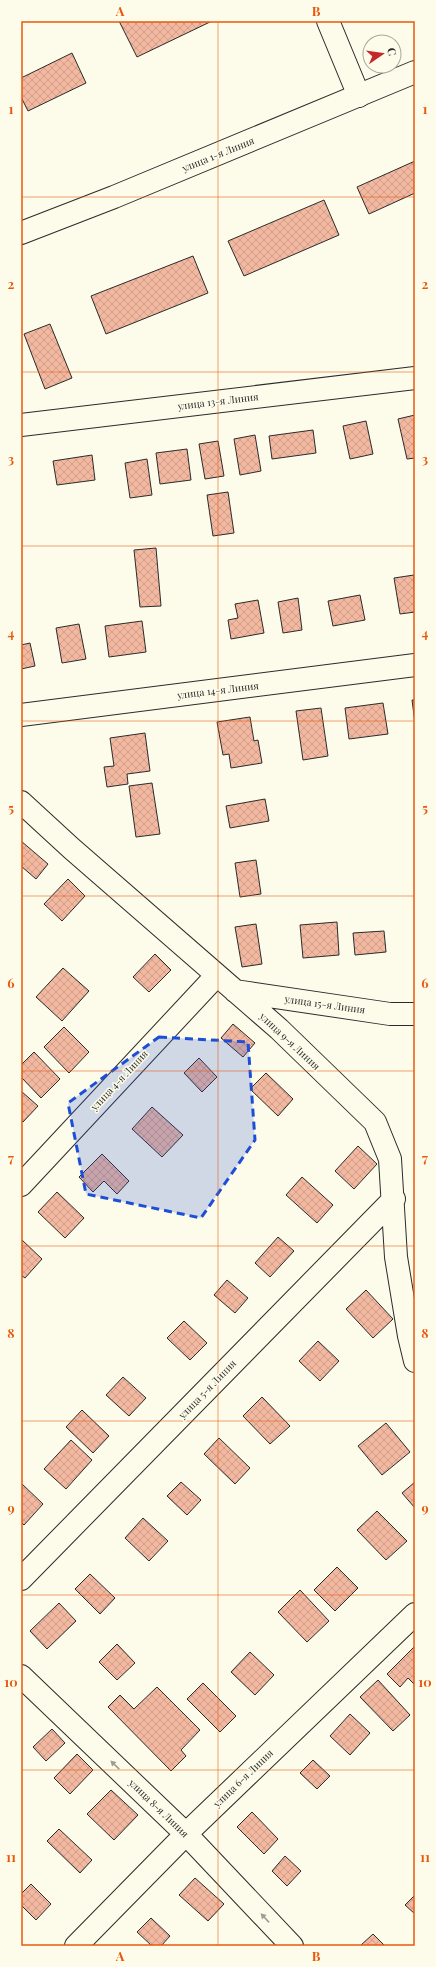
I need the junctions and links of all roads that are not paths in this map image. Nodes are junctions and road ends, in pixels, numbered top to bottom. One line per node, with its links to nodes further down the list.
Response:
1 (328, 21): 3 (street)
2 (415, 72): 3 (street, улица 1-я Линия)
3 (359, 96): 4 (street, улица 1-я Линия)
4 (21, 233)
5 (415, 378): 6 (street, улица 13-я Линия)
6 (21, 425)
7 (415, 665): 8 (street, улица 14-я Линия)
8 (21, 715)
9 (21, 802): 10 (street, улица 9-я Линия)
10 (217, 975): 11 (street, улица 9-я Линия); 13 (street, улица 4-я Линия)
11 (235, 991): 12 (street, улица 15-я Линия); 14 (street, улица 9-я Линия)
12 (415, 1014)
13 (21, 1185)
14 (394, 1199): 15 (street, улица 9-я Линия); 16 (street, улица 5-я Линия)
15 (415, 1361)
16 (21, 1579)
17 (415, 1614): 19 (street, улица 6-я Линия)
18 (21, 1676): 19 (street, улица 8-я Линия, one-way to 18)
19 (186, 1834): 20 (street, улица 6-я Линия); 21 (street, улица 8-я Линия, one-way to 19)
20 (76, 1946)
21 (292, 1946)

